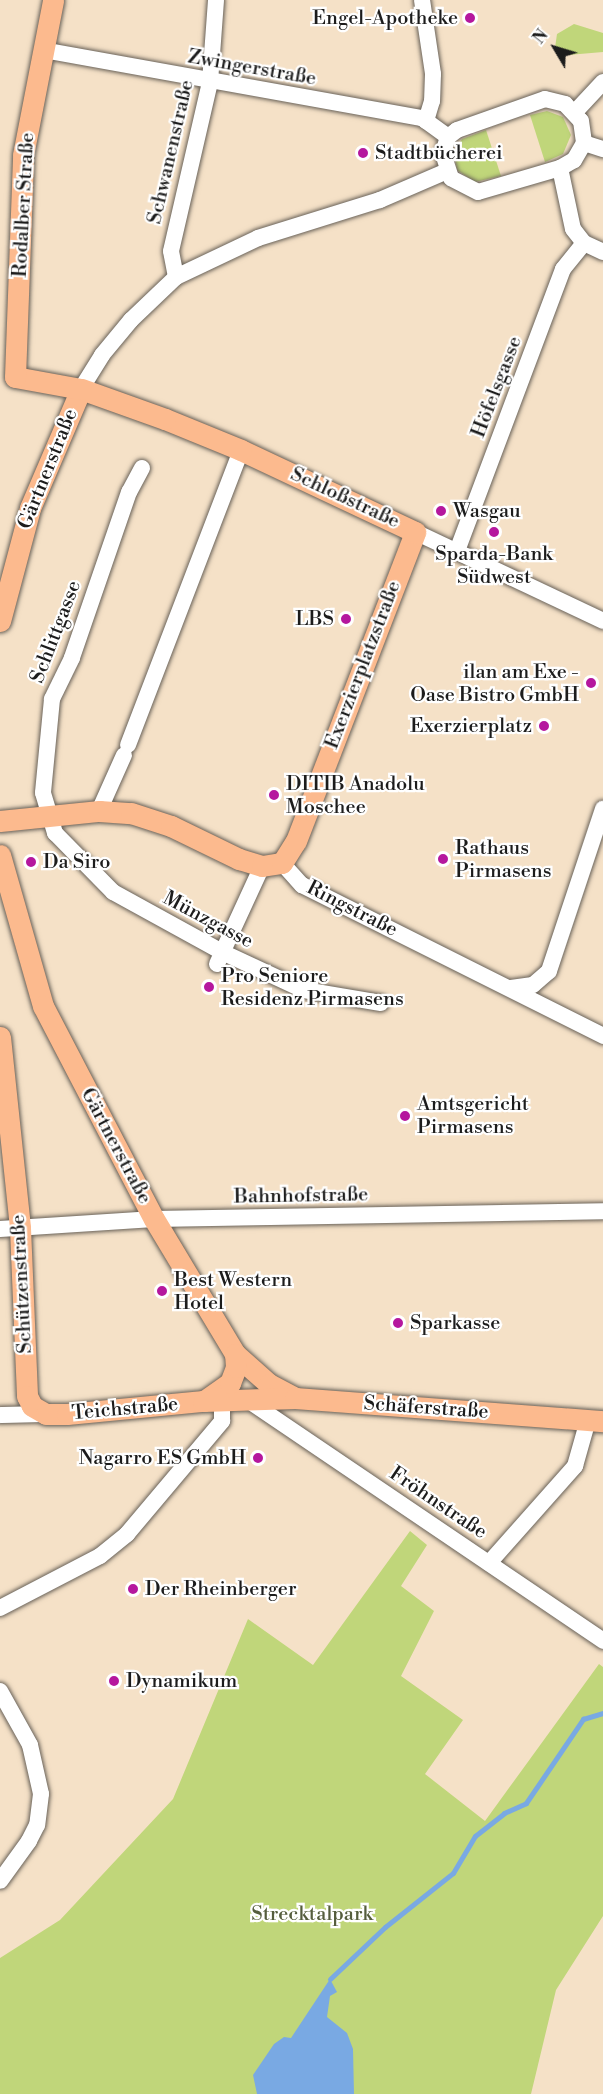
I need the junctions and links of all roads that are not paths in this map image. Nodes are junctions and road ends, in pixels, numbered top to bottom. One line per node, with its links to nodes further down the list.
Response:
1 (53, 0): 4 (main road, Rodalber Straße)
2 (216, 0): 5 (street, Schwanenstraße)
3 (422, 0): 8 (street)
4 (43, 50): 5 (street, Zwingerstraße); 17 (main road, Rodalber Straße)
5 (210, 82): 8 (street, Zwingerstraße); 16 (street, Schwanenstraße)
6 (603, 82): 7 (street)
7 (574, 112): 9 (street); 10 (street)
8 (426, 121): 9 (street, Zwingerstraße)
9 (448, 137): 13 (street)
10 (584, 143): 11 (street); 12 (street)
11 (603, 148)
12 (560, 168): 13 (street); 14 (street)
13 (447, 171): 16 (street)
14 (584, 243): 15 (street); 22 (street, Höfelsgasse)
15 (603, 252)
16 (176, 277): 18 (street)
17 (7, 376): 18 (main road, Schloßstraße)
18 (81, 389): 19 (main road, Schloßstraße); 23 (main road, Gärtnerstraße)
19 (241, 450): 21 (main road, Schloßstraße); 26 (street)
20 (139, 473): 27 (street, Schlittgasse)
21 (415, 532): 22 (street, Schloßstraße); 30 (main road, Exerzierplatzstraße)
22 (457, 551): 24 (street, Schloßstraße)
23 (0, 621)
24 (603, 621)
25 (603, 809): 32 (street)
26 (99, 811): 27 (main road, Ringstraße); 30 (main road, Ringstraße)
27 (49, 818): 28 (main road, Ringstraße); 31 (street, Münzgasse)
28 (0, 821)
29 (0, 855): 37 (main road, Gärtnerstraße)
30 (272, 865): 31 (street); 32 (street, Ringstraße)
31 (219, 958): 33 (street, Münzgasse)
32 (510, 988): 34 (street, Ringstraße)
33 (381, 1004)
34 (603, 1036)
35 (0, 1037): 38 (main road, Schützenstraße)
36 (603, 1211): 37 (street, Bahnhofstraße)
37 (154, 1219): 38 (street, Bahnhofstraße); 39 (main road, Gärtnerstraße)
38 (10, 1229): 43 (main road, Schützenstraße)
39 (235, 1354): 40 (main road, Gärtnerstraße); 41 (main road)
40 (295, 1398): 42 (main road, Schäferstraße); 45 (main road, Schäferstraße)
41 (213, 1401): 42 (main road, Teichstraße); 43 (main road, Teichstraße); 47 (street)
42 (249, 1401): 46 (street, Fröhnstraße)
43 (46, 1414): 44 (street, Teichstraße)
44 (0, 1415)
45 (596, 1420): 46 (street)
46 (489, 1563): 48 (street, Fröhnstraße)
47 (0, 1608)
48 (603, 1641)
49 (0, 1691): 50 (street)
50 (0, 1881)

